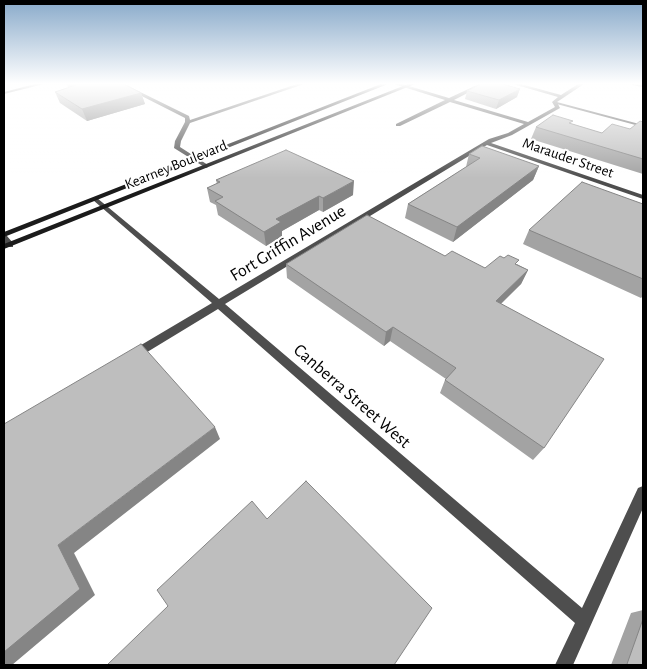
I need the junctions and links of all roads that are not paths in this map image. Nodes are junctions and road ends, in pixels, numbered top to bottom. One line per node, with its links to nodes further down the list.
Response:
1 (185, 115): 9 (street)
2 (208, 115): 9 (street)
3 (308, 115): 14 (street, Kearney Boulevard)
4 (335, 115): 15 (street, Kearney Boulevard)
5 (418, 115): 11 (street)
6 (500, 115): 10 (street)
7 (544, 115): 10 (street, Fort Griffin Avenue)
8 (603, 115): 12 (lane)
9 (188, 122): 14 (street)
10 (529, 124): 13 (street, Fort Griffin Avenue)
11 (398, 125)
12 (643, 126)
13 (486, 143): 16 (street, Marauder Street); 19 (street, Fort Griffin Avenue)
14 (195, 160): 15 (street); 17 (street, Kearney Boulevard)
15 (206, 166): 17 (street, Kearney Boulevard)
16 (643, 197)
17 (100, 203): 18 (street, Kearney Boulevard); 18 (street, Kearney Boulevard); 19 (street, Canberra Street West)
18 (5, 241)
19 (219, 304): 20 (street, Fort Griffin Avenue); 22 (street, Canberra Street West)
20 (128, 358)
21 (643, 492): 22 (street)
22 (584, 621): 23 (street)
23 (564, 665)

